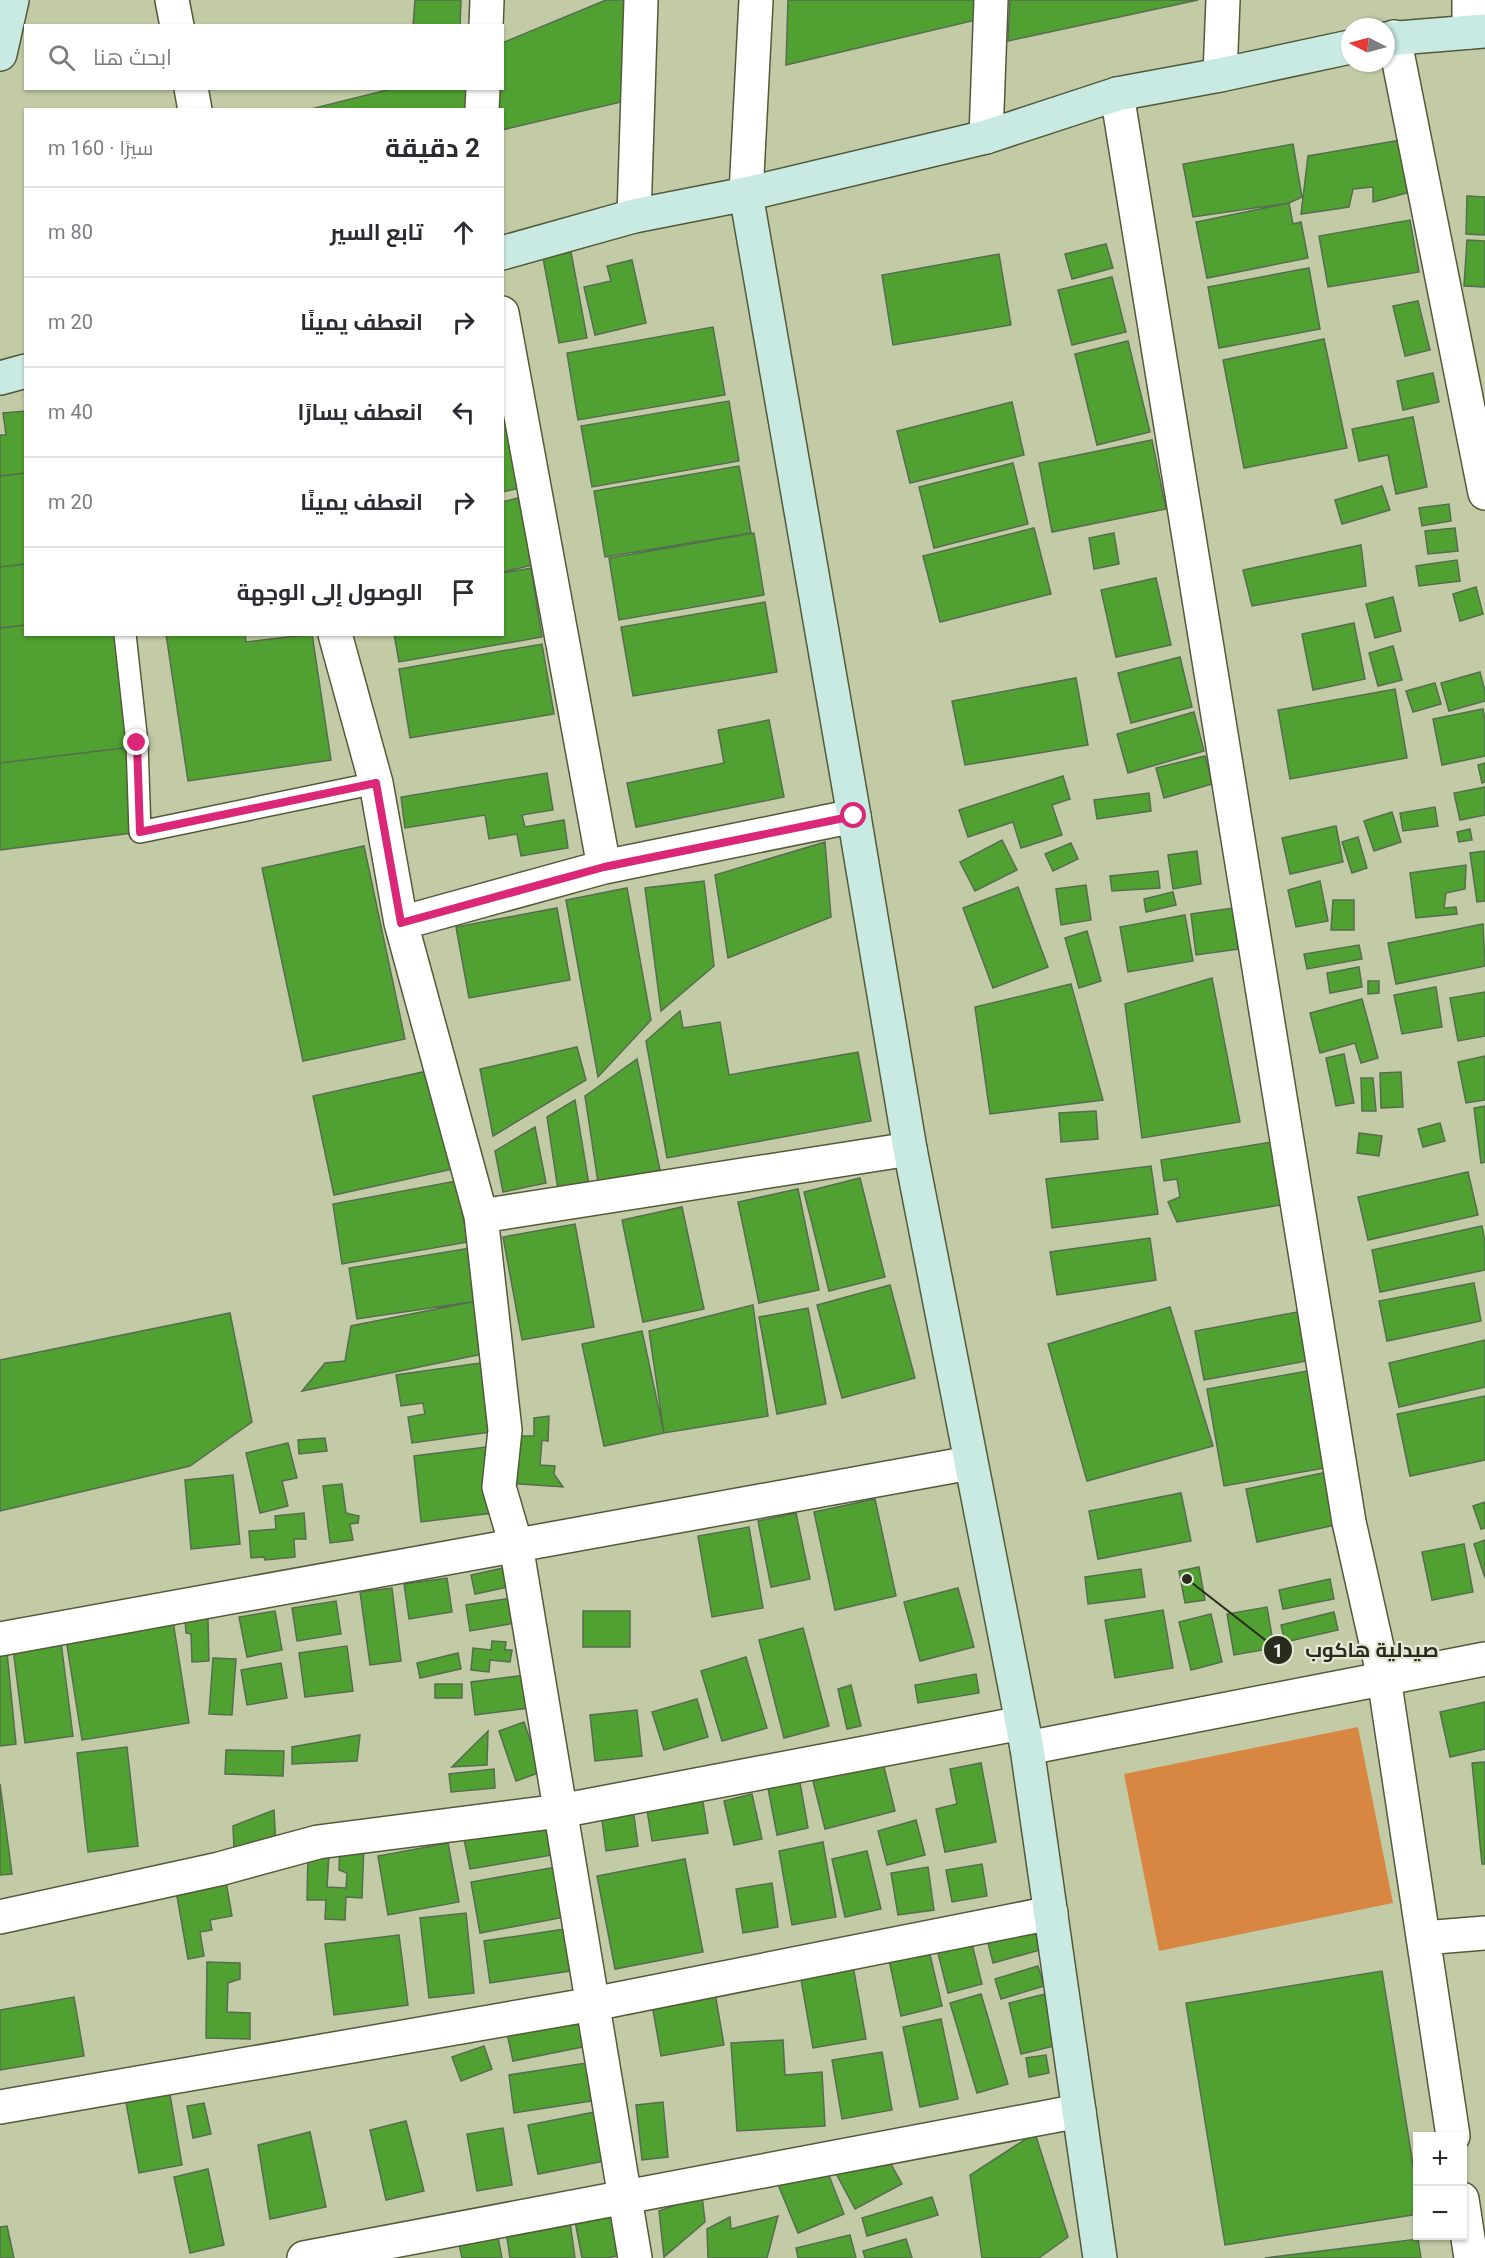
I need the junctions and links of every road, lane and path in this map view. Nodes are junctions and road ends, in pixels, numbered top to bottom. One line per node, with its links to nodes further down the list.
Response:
1 (12, 0): 13 (main road)
2 (172, 0): 9 (street)
3 (487, 0): 10 (street)
4 (641, 0): 23 (street)
5 (756, 0): 22 (street)
6 (991, 0): 21 (street)
7 (1223, 0): 15 (street)
8 (1474, 21): 11 (main road)
9 (177, 24)
10 (486, 24)
11 (1395, 37)
12 (1341, 49): 15 (main road)
13 (0, 54)
14 (1395, 58): 26 (street)
15 (1220, 75): 18 (main road)
16 (191, 90): 19 (street)
17 (483, 90): 20 (street)
18 (1117, 94): 21 (main road); 42 (street)
19 (195, 108)
20 (482, 108)
21 (986, 137): 22 (main road)
22 (746, 194): 23 (main road); 33 (main road)
23 (634, 216): 24 (main road)
24 (504, 252)
25 (504, 324): 34 (street)
26 (1472, 359): 29 (street)
27 (24, 371): 28 (main road)
28 (0, 378)
29 (1485, 494)
30 (125, 636): 32 (lane)
31 (336, 636): 32 (street)
32 (376, 783): 35 (street)
33 (854, 816): 34 (street); 36 (main road)
34 (604, 867): 35 (street)
35 (401, 923): 37 (street)
36 (910, 1149): 37 (street); 38 (main road)
37 (481, 1216): 39 (street)
38 (970, 1463): 39 (street); 43 (main road)
39 (516, 1545): 40 (street); 44 (street)
40 (0, 1639)
41 (1485, 1659): 42 (street)
42 (1384, 1678): 43 (street); 48 (street)
43 (1024, 1736): 44 (street); 45 (main road)
44 (560, 1811): 46 (street); 49 (street)
45 (1051, 1913): 49 (street); 51 (main road)
46 (0, 1917)
47 (1485, 1933): 48 (street)
48 (1423, 1938): 52 (street)
49 (593, 2004): 50 (street); 53 (street)
50 (0, 2107)
51 (1079, 2111): 53 (street); 58 (main road)
52 (1452, 2132)
53 (625, 2198): 56 (street); 57 (street)
54 (1467, 2215): 55 (street)
55 (1475, 2241)
56 (304, 2258)
57 (635, 2258)
58 (1100, 2258)

